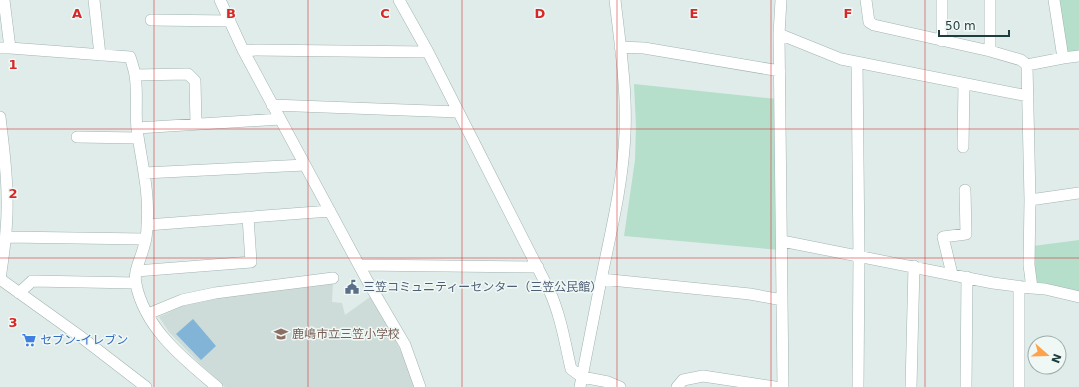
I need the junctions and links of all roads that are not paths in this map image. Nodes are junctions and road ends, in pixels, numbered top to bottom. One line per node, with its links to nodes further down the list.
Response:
1 (4, 0): 13 (street)
2 (94, 0): 21 (street)
3 (220, 0): 12 (street)
4 (399, 0): 20 (street)
5 (615, 0): 16 (street)
6 (781, 0): 14 (street)
7 (866, 0): 15 (street)
8 (942, 0): 15 (street)
9 (990, 0): 19 (street)
10 (1054, 0): 23 (street)
11 (151, 20): 12 (street)
12 (230, 20): 18 (street)
13 (3, 21): 17 (street)
14 (779, 34): 24 (street); 26 (street)
15 (942, 41): 19 (street)
16 (620, 47): 26 (street); 59 (street)
17 (5, 48): 21 (street)
18 (243, 50): 20 (street); 30 (street)
19 (990, 51): 25 (street)
20 (428, 52): 31 (street)
21 (100, 55): 27 (street)
22 (1079, 56): 23 (street)
23 (1063, 58): 25 (street)
24 (857, 62): 28 (street); 50 (street)
25 (1028, 65): 29 (street)
26 (780, 71): 49 (street)
27 (135, 76): 34 (street); 35 (street)
28 (964, 84): 29 (street); 37 (street)
29 (1028, 96): 43 (street)
30 (272, 105): 31 (street); 33 (street)
31 (458, 112): 53 (street)
32 (0, 117): 38 (street)
33 (280, 119): 34 (street); 39 (street)
34 (196, 124): 35 (street)
35 (138, 133): 36 (street); 40 (street)
36 (77, 137)
37 (963, 147)
38 (2, 154): 47 (street)
39 (305, 164): 40 (street); 44 (street)
40 (144, 173): 46 (street)
41 (965, 190): 55 (street)
42 (1079, 193): 43 (street)
43 (1030, 200): 62 (street)
44 (330, 211): 45 (street); 51 (street)
45 (248, 217): 46 (street); 54 (street)
46 (147, 225): 48 (street)
47 (6, 237): 48 (street); 58 (street)
48 (145, 239): 54 (street)
49 (782, 242): 50 (street); 65 (street)
50 (859, 256): 52 (street); 75 (street)
51 (360, 266): 53 (street); 70 (street)
52 (914, 266): 55 (street); 76 (street)
53 (538, 267): 67 (street)
54 (136, 271): 60 (street)
55 (952, 274): 56 (street)
56 (967, 277): 61 (street); 77 (street)
57 (333, 278): 66 (street)
58 (0, 279): 63 (street)
59 (601, 279): 65 (street); 67 (street)
60 (136, 283): 63 (street); 66 (street)
61 (1019, 286): 62 (street); 78 (street)
62 (1032, 288): 64 (street)
63 (19, 292): 68 (street)
64 (1079, 297)
65 (782, 300): 74 (street)
66 (148, 314): 69 (street)
67 (581, 382): 71 (street)
68 (146, 387)
69 (217, 387)
70 (420, 387)
71 (620, 387)
72 (677, 387): 73 (street)
73 (775, 387)
74 (783, 387)
75 (858, 387)
76 (911, 387)
77 (966, 387)
78 (1019, 387)

